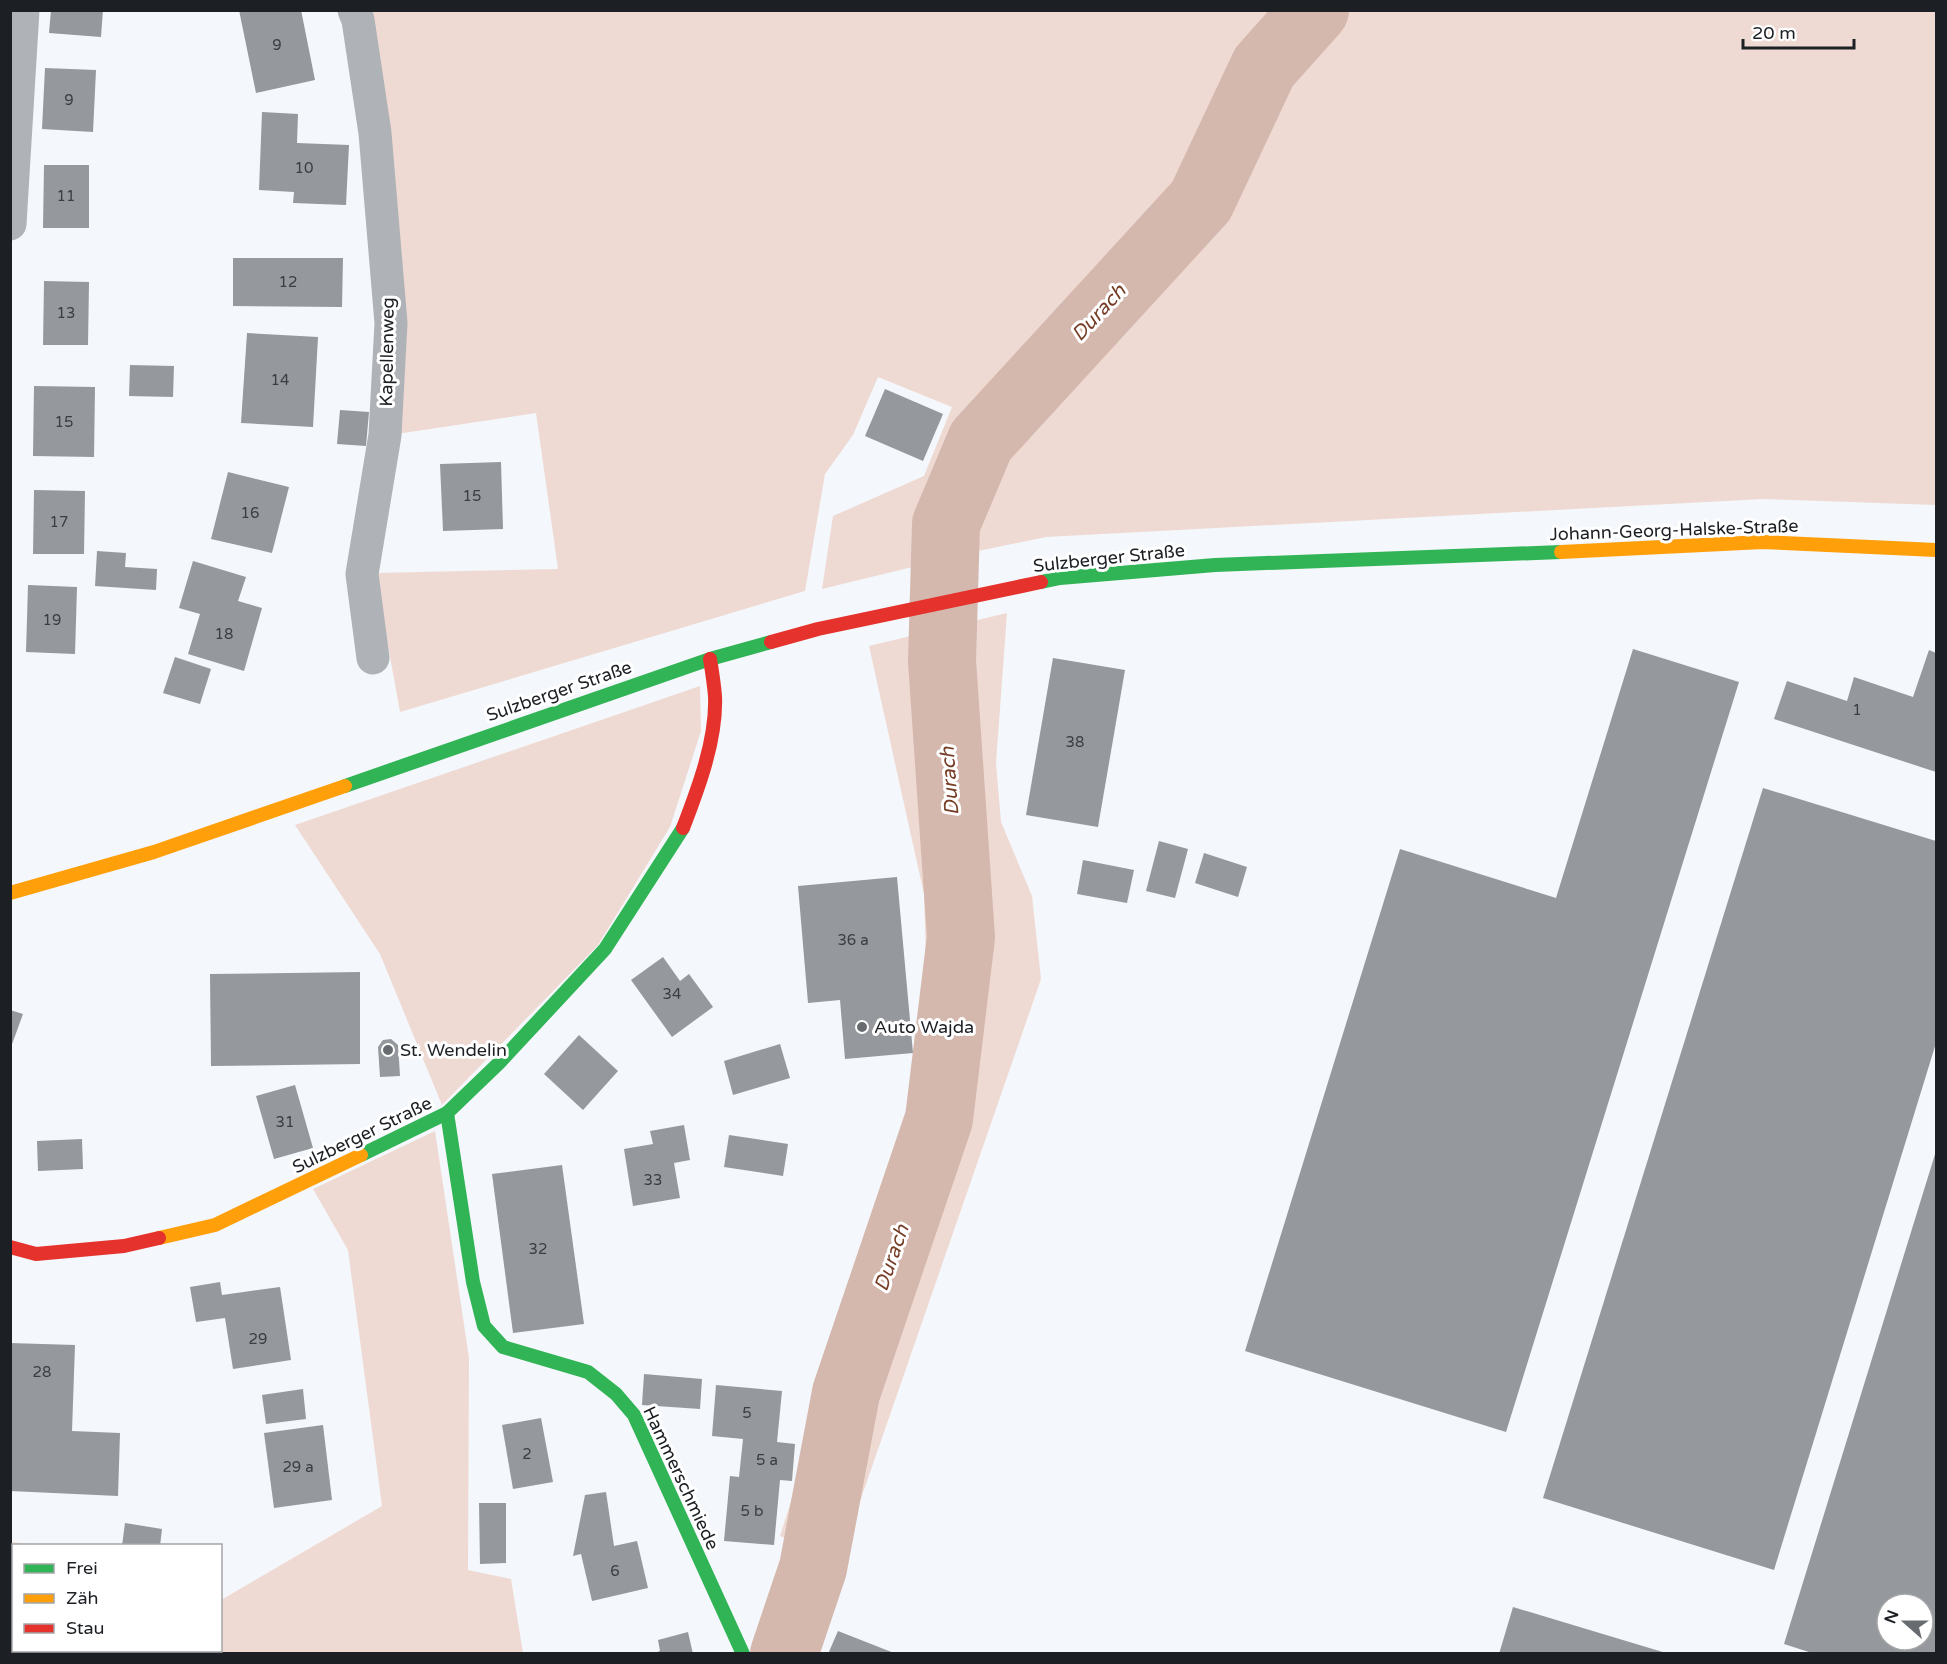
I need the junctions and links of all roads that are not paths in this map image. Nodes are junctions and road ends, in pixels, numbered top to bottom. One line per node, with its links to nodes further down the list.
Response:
1 (23, 10): 3 (street)
2 (354, 10): 6 (street, Kapellenweg)
3 (10, 224)
4 (1936, 550): 5 (street, Johann-Georg-Halske-Straße)
5 (1449, 557): 7 (street, Sulzberger Straße)
6 (373, 658)
7 (710, 659): 8 (street, Sulzberger Straße); 9 (street, Sulzberger Straße)
8 (10, 893)
9 (447, 1113): 10 (street, Sulzberger Straße); 11 (street, Hammerschmiede)
10 (10, 1247)
11 (740, 1649)

